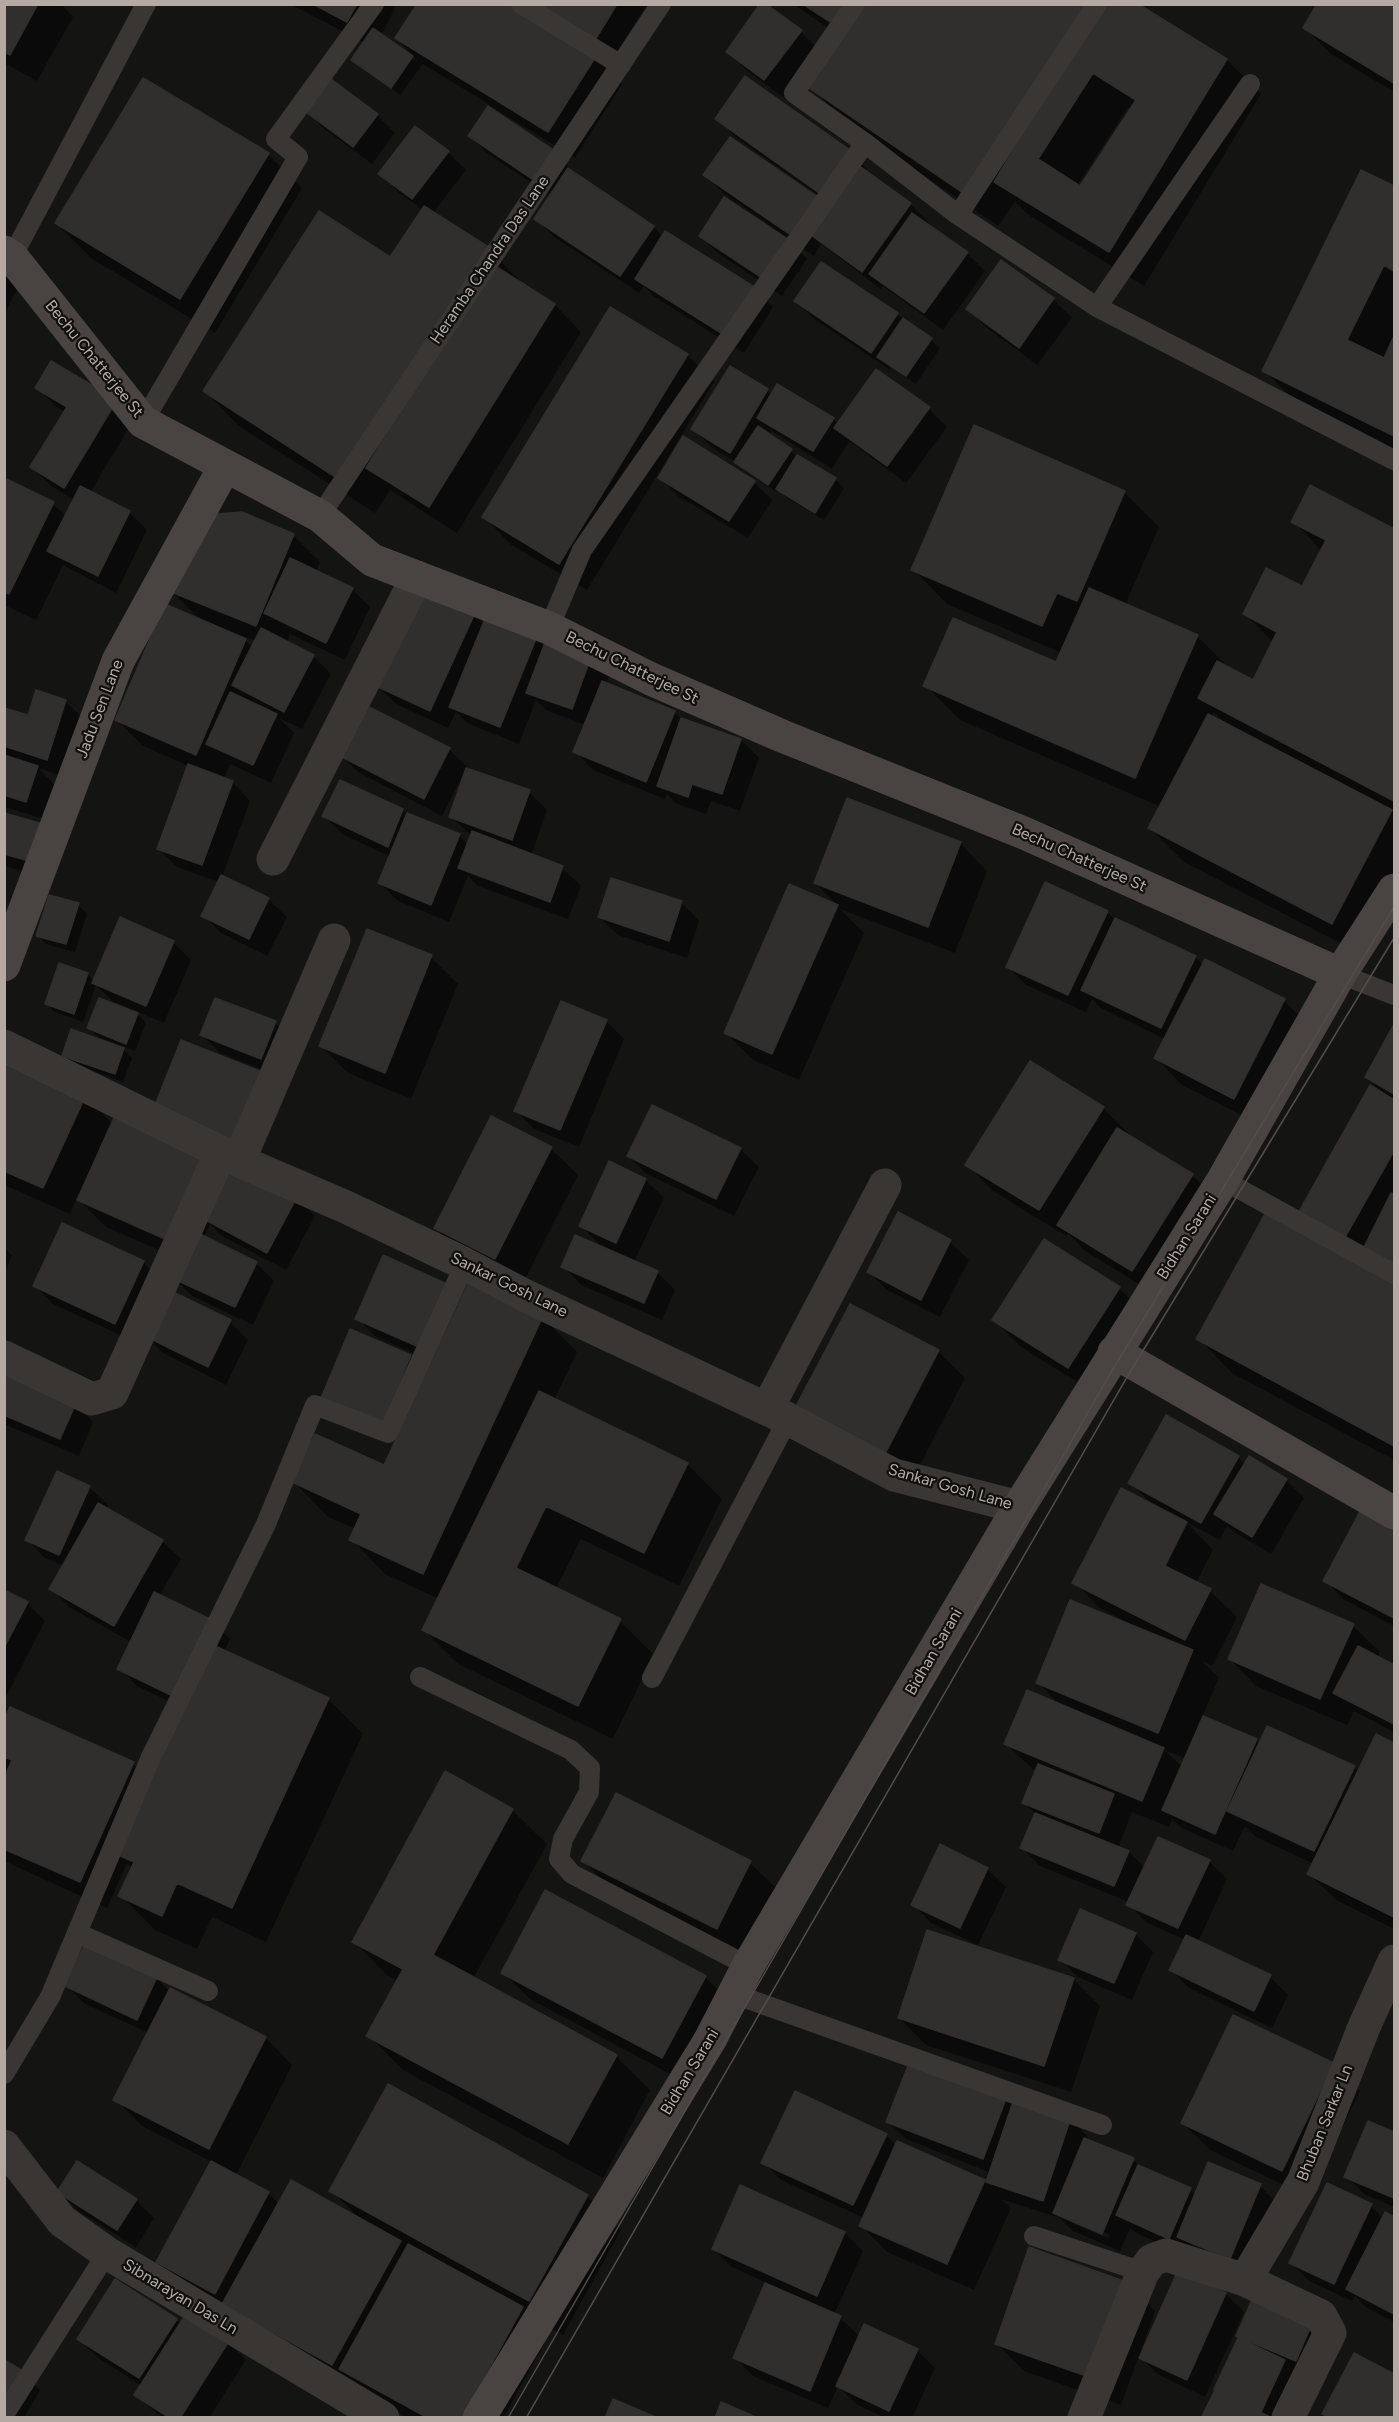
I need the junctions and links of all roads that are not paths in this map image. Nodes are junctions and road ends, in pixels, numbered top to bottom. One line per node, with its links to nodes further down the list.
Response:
1 (146, 4): 11 (lane)
2 (374, 4): 13 (lane)
3 (521, 4): 7 (lane)
4 (661, 4): 7 (lane, Heramba Chandra Das Lane)
5 (855, 4): 9 (lane)
6 (1097, 4): 10 (lane)
7 (621, 65): 16 (lane, Heramba Chandra Das Lane)
8 (1250, 84): 12 (lane)
9 (865, 143): 10 (lane); 18 (lane)
10 (958, 215): 12 (lane)
11 (7, 260): 13 (street, Bechu Chatterjee St)
12 (1097, 306): 14 (lane)
13 (143, 422): 15 (street, Bechu Chatterjee St)
14 (1395, 460)
15 (225, 466): 16 (street, Bechu Chatterjee St); 22 (street, Jadu Sen Lane)
16 (321, 516): 17 (street, Bechu Chatterjee St)
17 (417, 577): 18 (street, Bechu Chatterjee St); 19 (street)
18 (549, 627): 23 (street, Bechu Chatterjee St)
19 (273, 859)
20 (1395, 890): 23 (street, Bidhan Sarani)
21 (334, 940): 26 (street)
22 (4, 965)
23 (1340, 974): 24 (lane); 27 (street, Bidhan Sarani)
24 (1395, 995)
25 (4, 1046): 26 (street, Sankar Gosh Lane)
26 (230, 1157): 29 (street, Sankar Gosh Lane); 32 (street)
27 (1223, 1180): 30 (lane); 31 (street, Bidhan Sarani)
28 (885, 1185): 33 (street)
29 (465, 1264): 33 (street, Sankar Gosh Lane); 38 (lane)
30 (1395, 1274)
31 (1114, 1352): 34 (street, Bidhan Sarani); 35 (street)
32 (4, 1357)
33 (777, 1414): 34 (street, Sankar Gosh Lane); 37 (lane)
34 (1019, 1507): 40 (street, Bidhan Sarani)
35 (1395, 1513)
36 (420, 1677): 40 (lane)
37 (652, 1678)
38 (77, 1933): 41 (lane); 42 (lane)
39 (1395, 1961): 48 (street, Bhuban Sarkar Ln)
40 (741, 1980): 43 (lane); 51 (street, Bidhan Sarani)
41 (208, 1991)
42 (4, 2074)
43 (1102, 2124)
44 (4, 2146): 46 (street, Sibnarayan Das Ln)
45 (1034, 2236): 47 (lane)
46 (107, 2253): 49 (lane); 50 (street, Sibnarayan Das Ln)
47 (1148, 2266): 48 (street); 52 (street)
48 (1245, 2280): 53 (street)
49 (4, 2415)
50 (383, 2418)
51 (479, 2418)
52 (1084, 2418)
53 (1288, 2418)

